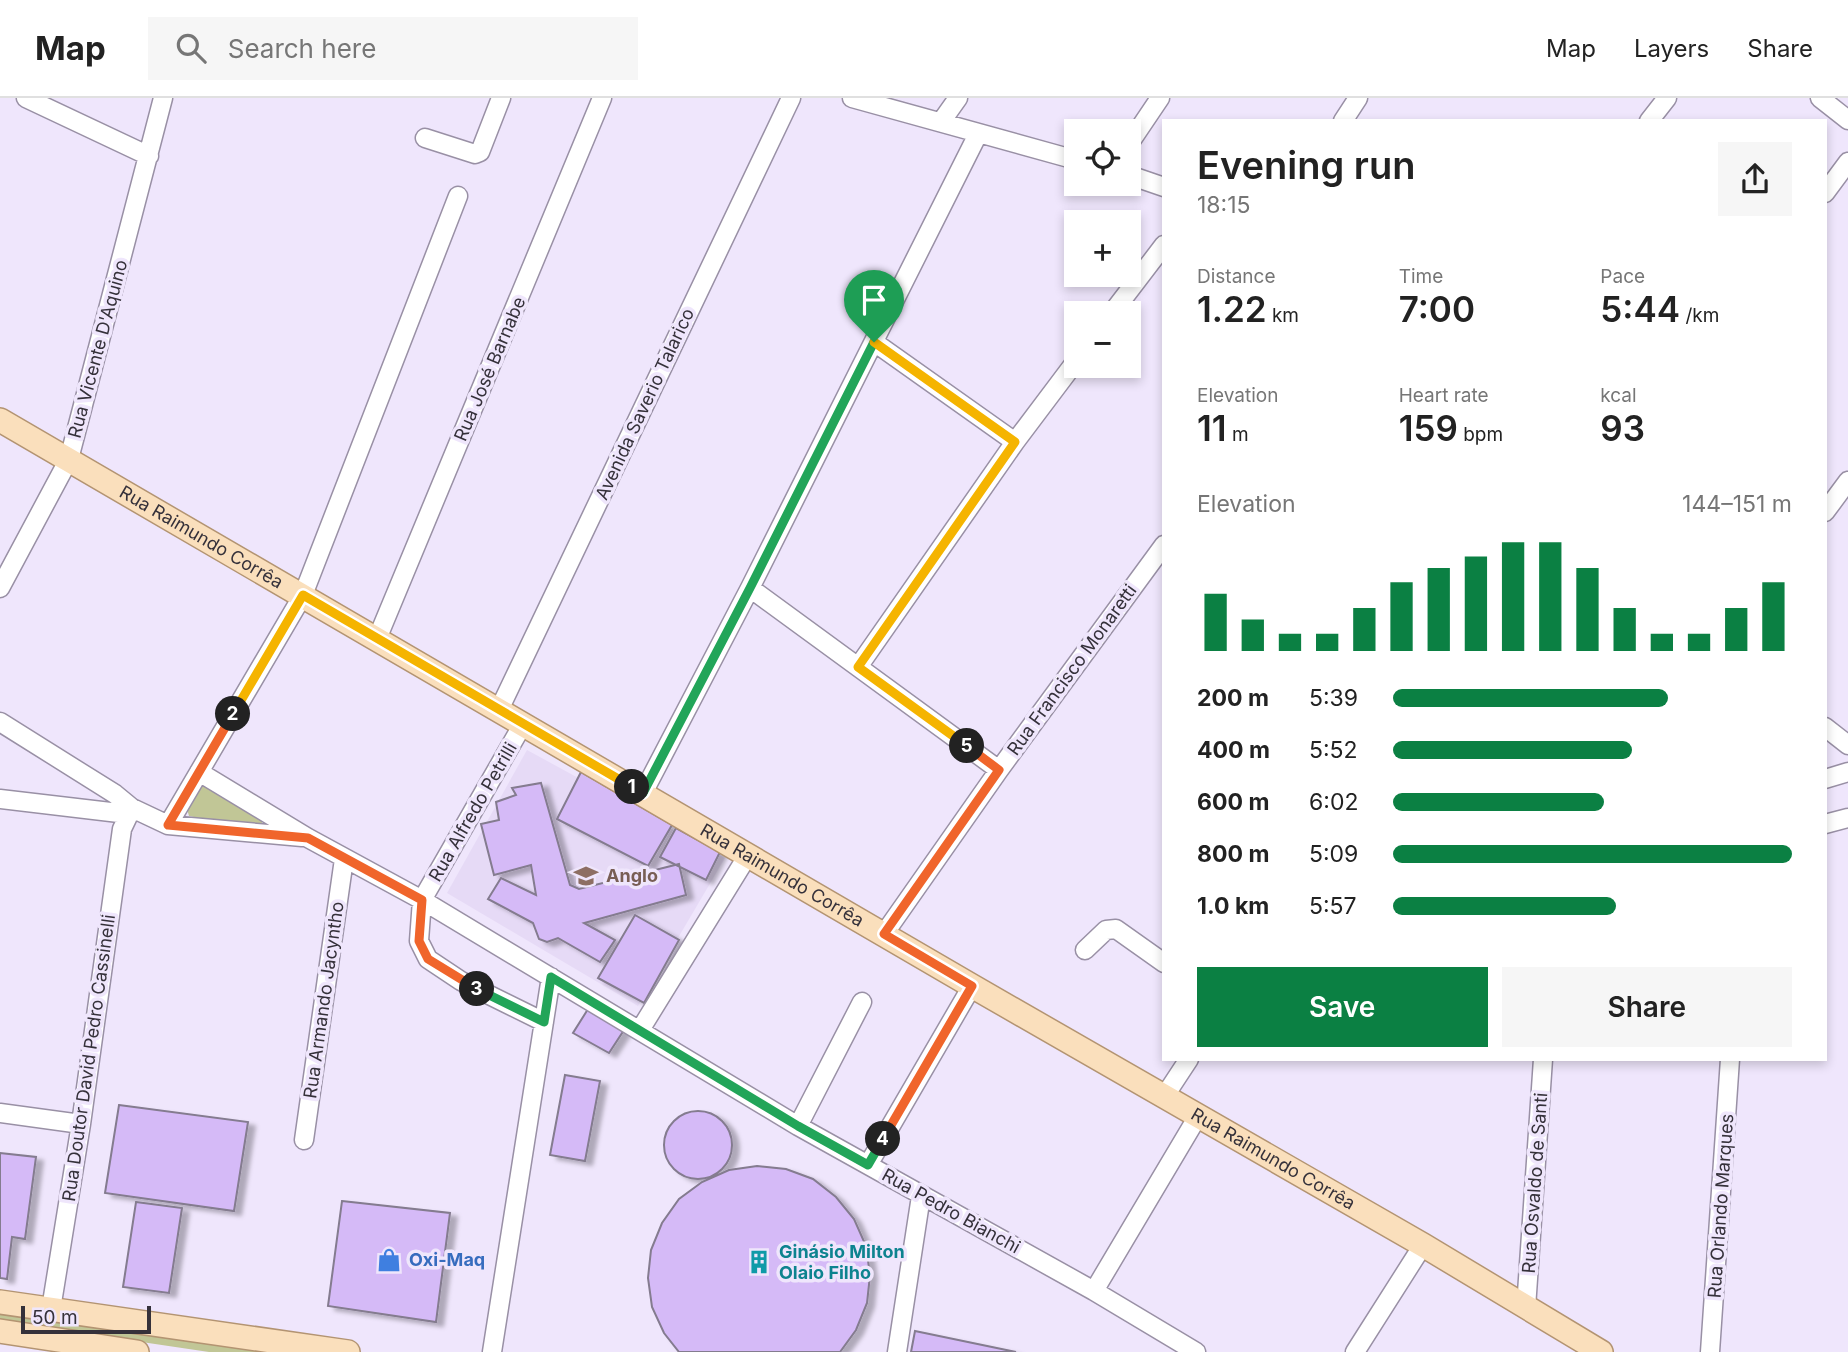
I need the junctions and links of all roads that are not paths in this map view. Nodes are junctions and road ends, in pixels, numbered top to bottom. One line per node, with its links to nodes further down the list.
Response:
1 (26, 98): 19 (street)
2 (163, 98): 19 (street, Rua Vicente D'Aquino)
3 (501, 98): 18 (street)
4 (602, 98): 39 (street, Rua José Barnabe)
5 (790, 98): 41 (street, Avenida Saverio Talarico)
6 (852, 98): 15 (street)
7 (958, 98): 15 (street)
8 (1160, 98): 16 (street)
9 (1358, 98): 12 (street)
10 (1667, 98): 13 (street)
11 (1820, 98): 14 (street)
12 (1344, 119)
13 (1651, 119)
14 (1848, 120)
15 (941, 122): 17 (street)
16 (1141, 126)
17 (978, 134): 20 (street); 28 (street)
18 (425, 138)
19 (149, 156): 32 (street, Rua Vicente D'Aquino)
20 (1064, 157)
21 (1848, 162): 24 (street)
22 (1141, 179): 23 (street)
23 (1162, 186)
24 (1827, 190)
25 (458, 195): 38 (street)
26 (1162, 248): 27 (street)
27 (1121, 301)
28 (874, 342): 31 (street); 37 (street)
29 (1064, 377): 31 (street)
30 (0, 420): 32 (main road, Rua Raimundo Corrêa)
31 (1015, 442): 40 (street)
32 (69, 459): 36 (street, Rua Vicente D'Aquino); 38 (main road, Rua Raimundo Corrêa)
33 (1848, 481): 34 (street)
34 (1827, 509)
35 (1162, 548): 46 (street, Rua Francisco Monaretti)
36 (0, 588)
37 (750, 588): 40 (street); 50 (street)
38 (303, 595): 39 (main road, Rua Raimundo Corrêa); 47 (street)
39 (377, 639): 41 (main road, Rua Raimundo Corrêa)
40 (858, 667): 46 (street)
41 (499, 710): 43 (main road, Rua Raimundo Corrêa)
42 (0, 722): 52 (street)
43 (523, 724): 50 (main road, Rua Raimundo Corrêa); 59 (street, Rua Alfredo Petrilli)
44 (1827, 729): 45 (street)
45 (1848, 745)
46 (999, 770): 60 (street, Rua Francisco Monaretti)
47 (199, 772): 55 (street); 56 (street, Rua Pedro Bianchi)
48 (1848, 772): 49 (street)
49 (1827, 778)
50 (643, 793): 57 (main road, Rua Raimundo Corrêa)
51 (0, 799): 52 (street)
52 (132, 808): 55 (street); 74 (street, Rua Doutor David Pedro Cassinelli)
53 (1848, 818): 54 (street)
54 (1827, 823)
55 (168, 825): 56 (street)
56 (308, 838): 58 (street, Rua Pedro Bianchi)
57 (748, 855): 60 (main road, Rua Raimundo Corrêa); 67 (street)
58 (344, 859): 59 (street, Rua Pedro Bianchi); 76 (street, Rua Armando Jacyntho)
59 (422, 900): 63 (street, Rua Pedro Bianchi); 66 (street)
60 (884, 934): 64 (main road, Rua Raimundo Corrêa)
61 (1085, 950): 62 (street)
62 (1162, 962)
63 (551, 977): 66 (street); 67 (street, Rua Pedro Bianchi)
64 (972, 986): 71 (main road, Rua Raimundo Corrêa); 77 (street)
65 (862, 1002): 75 (street)
66 (544, 1022): 88 (street)
67 (640, 1030): 75 (street, Rua Pedro Bianchi)
68 (1188, 1061): 71 (street)
69 (1543, 1061): 82 (street, Rua Osvaldo de Santi)
70 (1730, 1061): 93 (street, Rua Orlando Marques)
71 (1164, 1097): 73 (main road, Rua Raimundo Corrêa)
72 (0, 1112): 74 (street)
73 (1198, 1116): 79 (main road, Rua Raimundo Corrêa); 80 (street)
74 (81, 1124): 83 (street, Rua Doutor David Pedro Cassinelli)
75 (798, 1126): 77 (street, Rua Pedro Bianchi)
76 (304, 1140)
77 (868, 1165): 78 (street, Rua Pedro Bianchi)
78 (921, 1196): 80 (street, Rua Pedro Bianchi); 89 (street)
79 (1423, 1245): 82 (main road, Rua Raimundo Corrêa); 91 (street)
80 (1094, 1291): 90 (street, Rua Pedro Bianchi)
81 (0, 1302): 83 (main road)
82 (1526, 1308): 92 (main road, Rua Raimundo Corrêa)
83 (51, 1309): 87 (main road)
84 (0, 1331): 85 (main road)
85 (50, 1345): 86 (main road)
86 (136, 1352)
87 (348, 1352)
88 (492, 1352)
89 (897, 1352)
90 (1196, 1352)
91 (1355, 1352)
92 (1601, 1352)
93 (1710, 1352)

